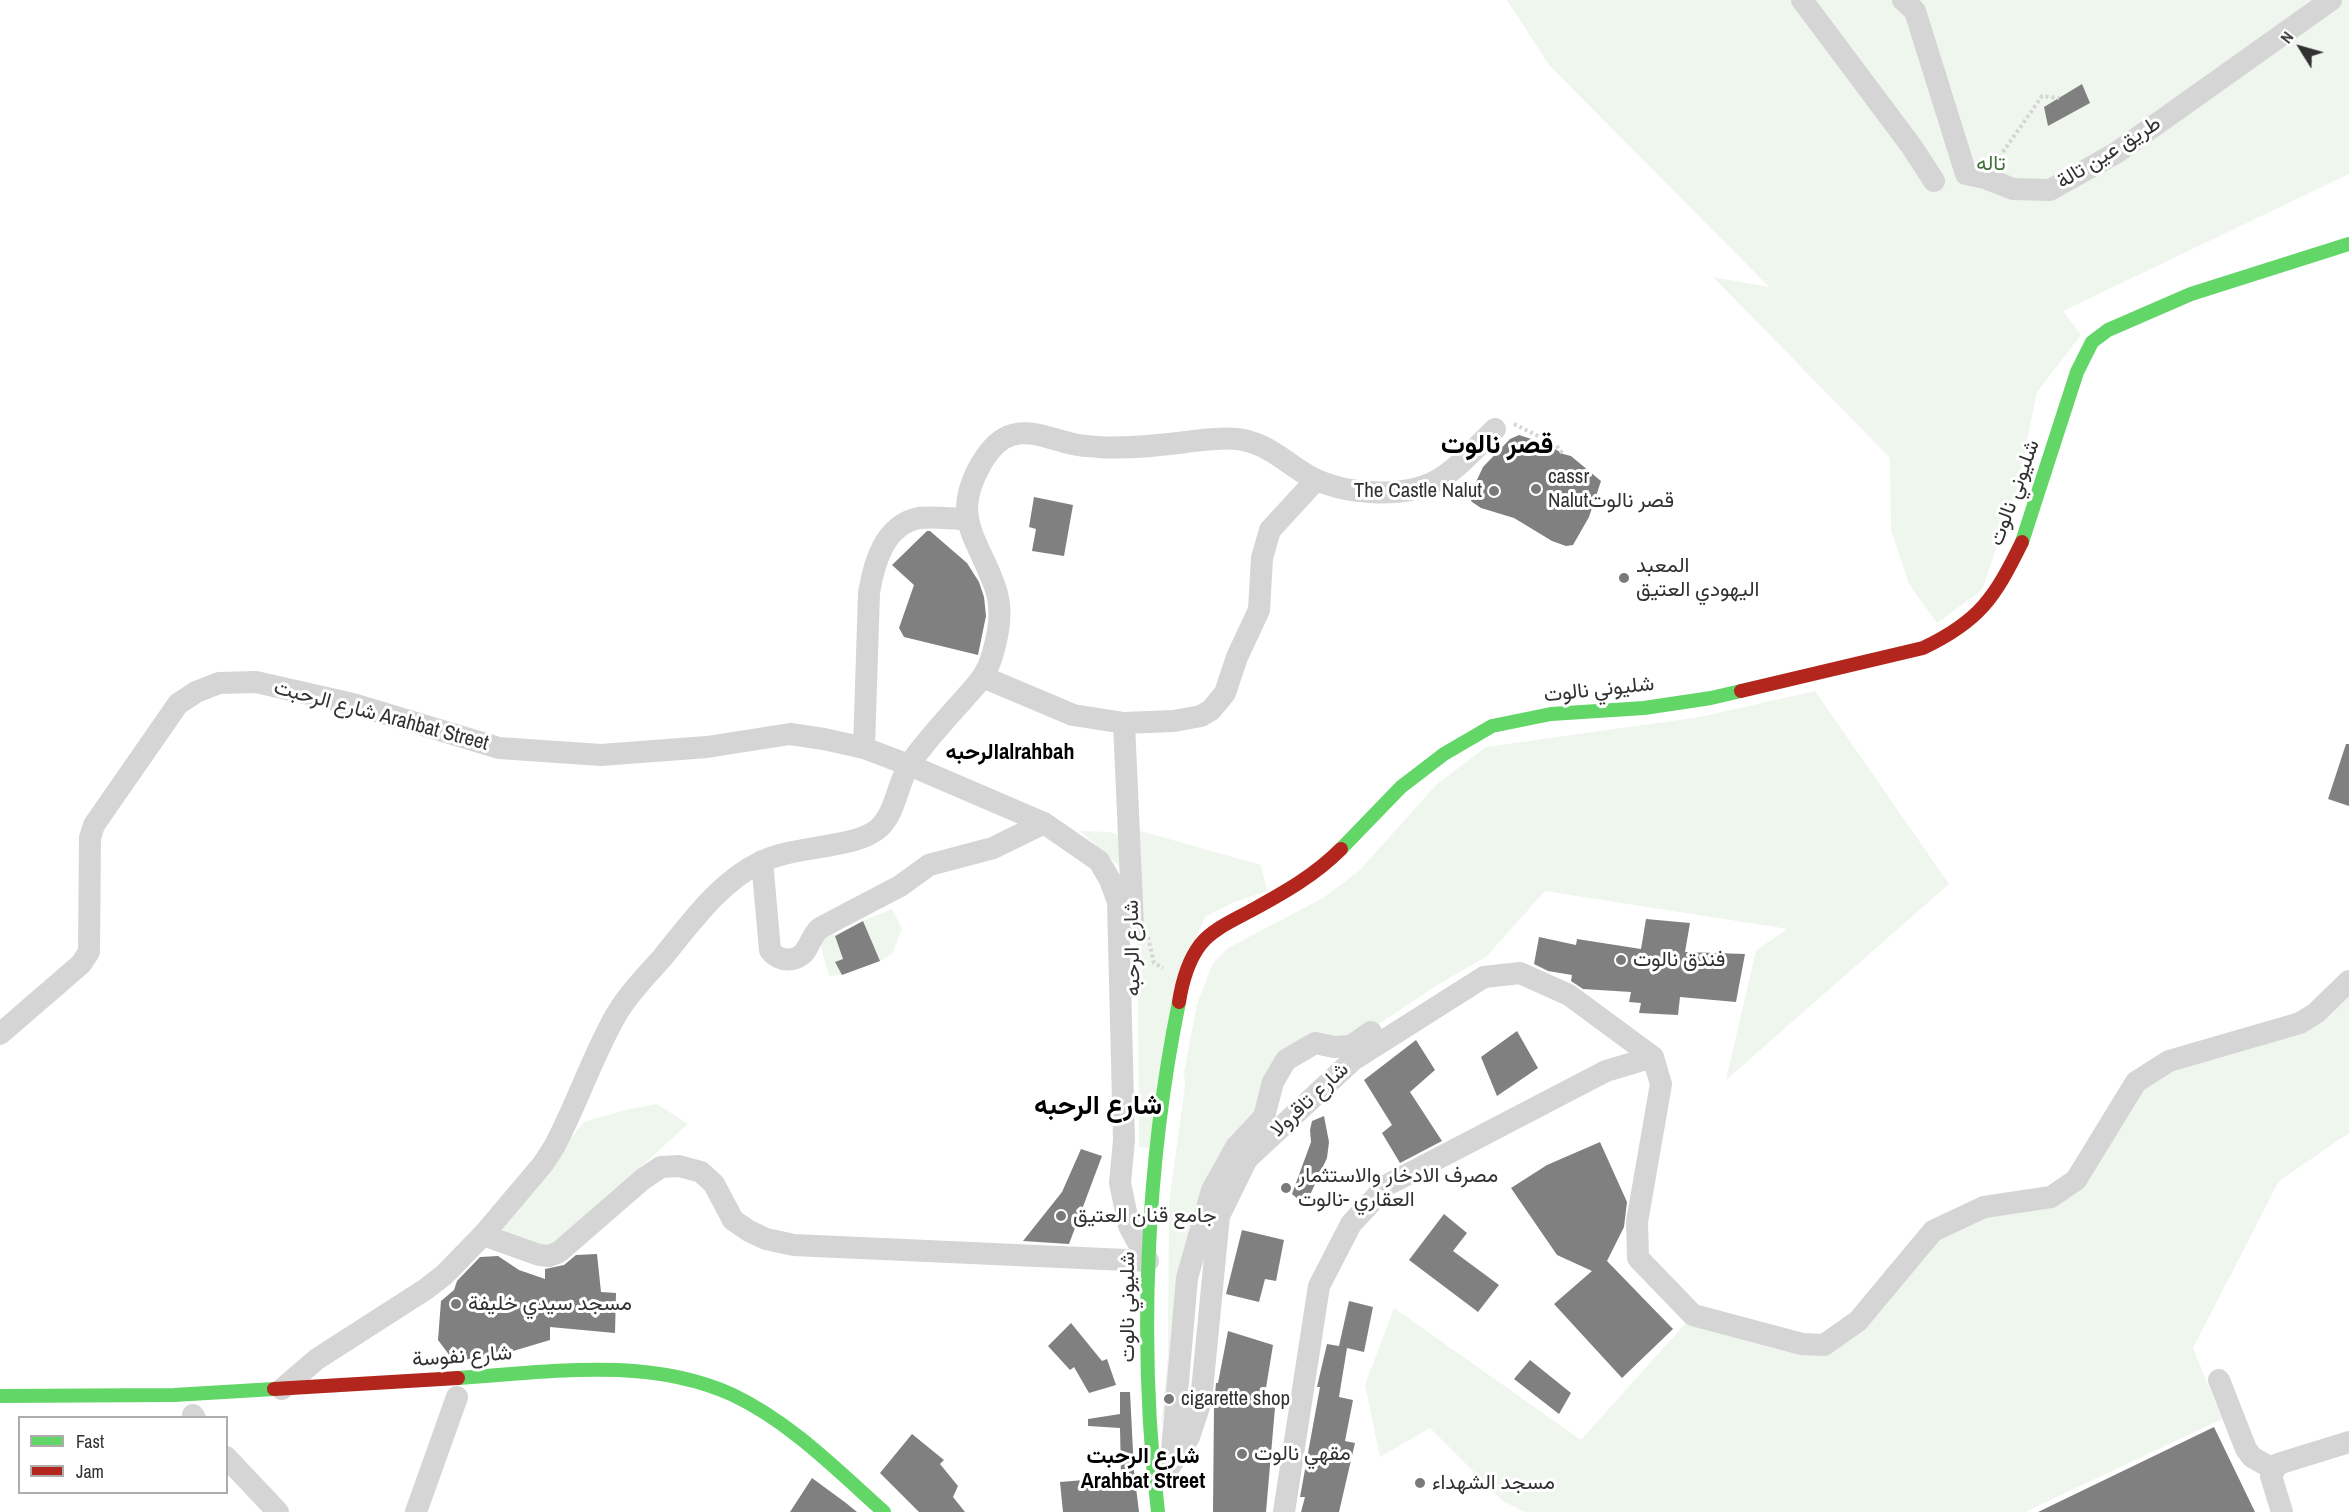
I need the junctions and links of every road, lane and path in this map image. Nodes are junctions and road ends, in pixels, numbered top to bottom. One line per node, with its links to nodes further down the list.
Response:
1 (1802, 0): 6 (street)
2 (1903, 0): 5 (street, طريق عين تالة)
3 (2331, 0): 5 (street, طريق عين تالة)
4 (2059, 98): 5 (path)
5 (1985, 178)
6 (1934, 181)
7 (2349, 244): 24 (main road, شليوني نالوت)
8 (1495, 429): 9 (path); 10 (street)
9 (1563, 454)
10 (1316, 480): 11 (street); 13 (street)
11 (967, 519): 12 (street); 14 (street)
12 (983, 677): 13 (street); 15 (street)
13 (1124, 723): 22 (street, شارع الرحبه)
14 (864, 748): 15 (street, شارع الرحبت Arahbat Street); 20 (street, شارع الرحبت Arahbat Street)
15 (909, 765): 16 (street, شارع الرحبت Arahbat Street); 17 (street)
16 (1044, 824): 17 (street); 22 (street, شارع الرحبت Arahbat Street)
17 (762, 861): 23 (street)
18 (1484, 977): 21 (street, شارع تاقرولا); 34 (street, شارع تاقرولا); 34 (street)
19 (2349, 981): 21 (street)
20 (0, 1034)
21 (1653, 1057): 40 (street)
22 (1120, 1170): 24 (street, شارع الرحبت Arahbat Street)
23 (483, 1235): 24 (street); 26 (street)
24 (1148, 1261): 29 (main road, شليوني نالوت)
25 (2219, 1380): 32 (street)
26 (282, 1389): 27 (main road, شارع نفوسة); 38 (main road, شارع نفوسة)
27 (0, 1396)
28 (456, 1397): 36 (street)
29 (1152, 1429): 34 (main road); 39 (main road)
30 (2349, 1442): 32 (street)
31 (228, 1459): 35 (street)
32 (2273, 1469): 41 (street)
33 (816, 1470): 37 (main road)
34 (1172, 1472)
35 (278, 1512)
36 (416, 1512)
37 (864, 1512)
38 (884, 1512)
39 (1158, 1512)
40 (1284, 1512)
41 (2282, 1512)

